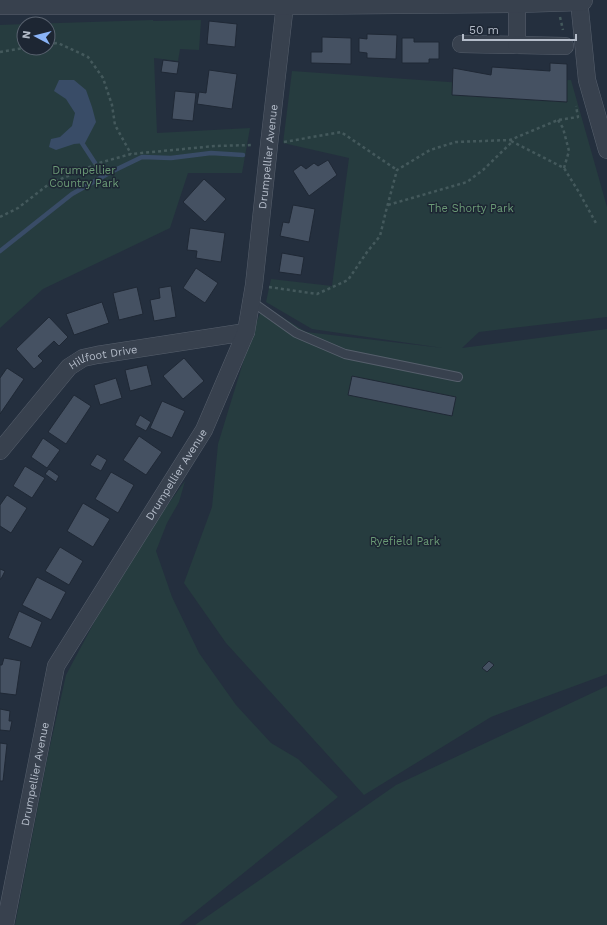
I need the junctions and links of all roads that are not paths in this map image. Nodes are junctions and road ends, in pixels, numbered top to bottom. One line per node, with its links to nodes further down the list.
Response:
1 (579, 0): 2 (street); 3 (street); 9 (street)
2 (582, 0)
3 (517, 2): 5 (street); 7 (street)
4 (0, 4): 5 (street)
5 (285, 4): 10 (street, Drumpellier Avenue)
6 (461, 44): 7 (street)
7 (517, 45): 8 (street)
8 (565, 46)
9 (607, 150)
10 (251, 305): 11 (street, Drumpellier Avenue); 12 (lane)
11 (246, 332): 13 (street, Hillfoot Drive); 14 (street, Drumpellier Avenue)
12 (458, 377)
13 (0, 451)
14 (5, 896): 15 (street, Drumpellier Avenue)
15 (5, 925)

